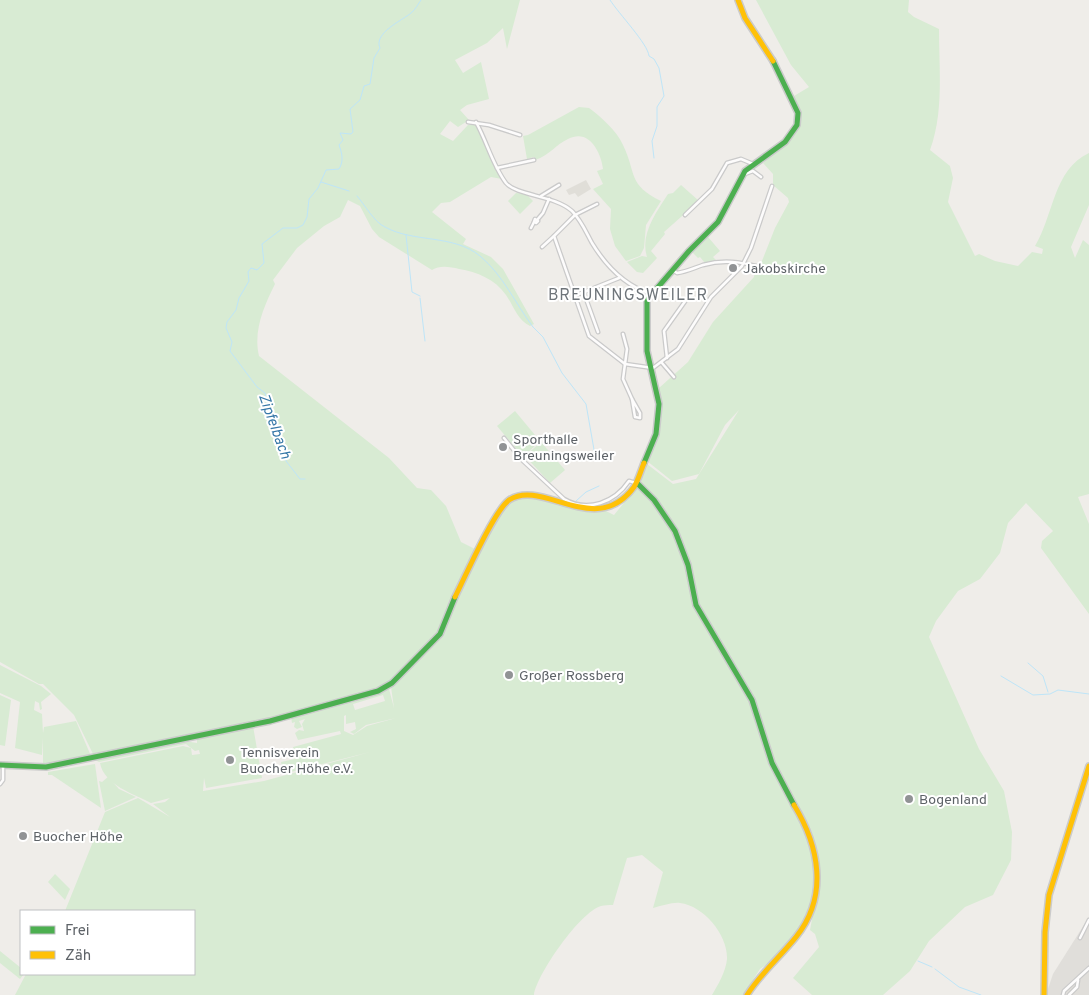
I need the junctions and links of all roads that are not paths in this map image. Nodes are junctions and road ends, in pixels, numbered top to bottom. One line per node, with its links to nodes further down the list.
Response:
1 (738, 0): 6 (street)
2 (468, 122): 3 (street)
3 (476, 122): 4 (street); 7 (street)
4 (520, 135)
5 (534, 160): 7 (street)
6 (753, 164): 8 (street); 16 (street)
7 (497, 168): 12 (street)
8 (742, 175): 9 (street); 22 (street)
9 (761, 177)
10 (559, 185): 12 (street)
11 (772, 186): 20 (street)
12 (541, 196): 13 (street)
13 (549, 199): 15 (street); 17 (street)
14 (596, 204): 15 (street)
15 (576, 215): 18 (street); 23 (street)
16 (685, 215)
17 (531, 228)
18 (554, 236): 19 (street); 26 (street)
19 (542, 247)
20 (744, 262): 21 (street); 22 (street); 30 (street)
21 (761, 267)
22 (674, 271): 25 (street)
23 (619, 277): 24 (street); 25 (street)
24 (584, 293): 26 (street); 28 (street)
25 (651, 294): 33 (street)
26 (574, 296): 32 (street)
27 (686, 300): 30 (street)
28 (598, 332)
29 (623, 334): 32 (street)
30 (667, 358): 31 (street)
31 (662, 363): 33 (street); 34 (street)
32 (625, 364): 33 (street); 35 (street)
33 (649, 368): 37 (street)
34 (674, 377)
35 (632, 398): 35 (street)
36 (504, 438): 37 (street)
37 (637, 484): 38 (street); 45 (street)
38 (1, 765): 40 (street)
39 (1089, 766): 46 (street)
40 (0, 784)
41 (1089, 920): 42 (street)
42 (1080, 938)
43 (1089, 968): 44 (street)
44 (1078, 978): 47 (street); 48 (street)
45 (747, 995)
46 (1044, 995)
47 (1063, 995)
48 (1069, 995)

